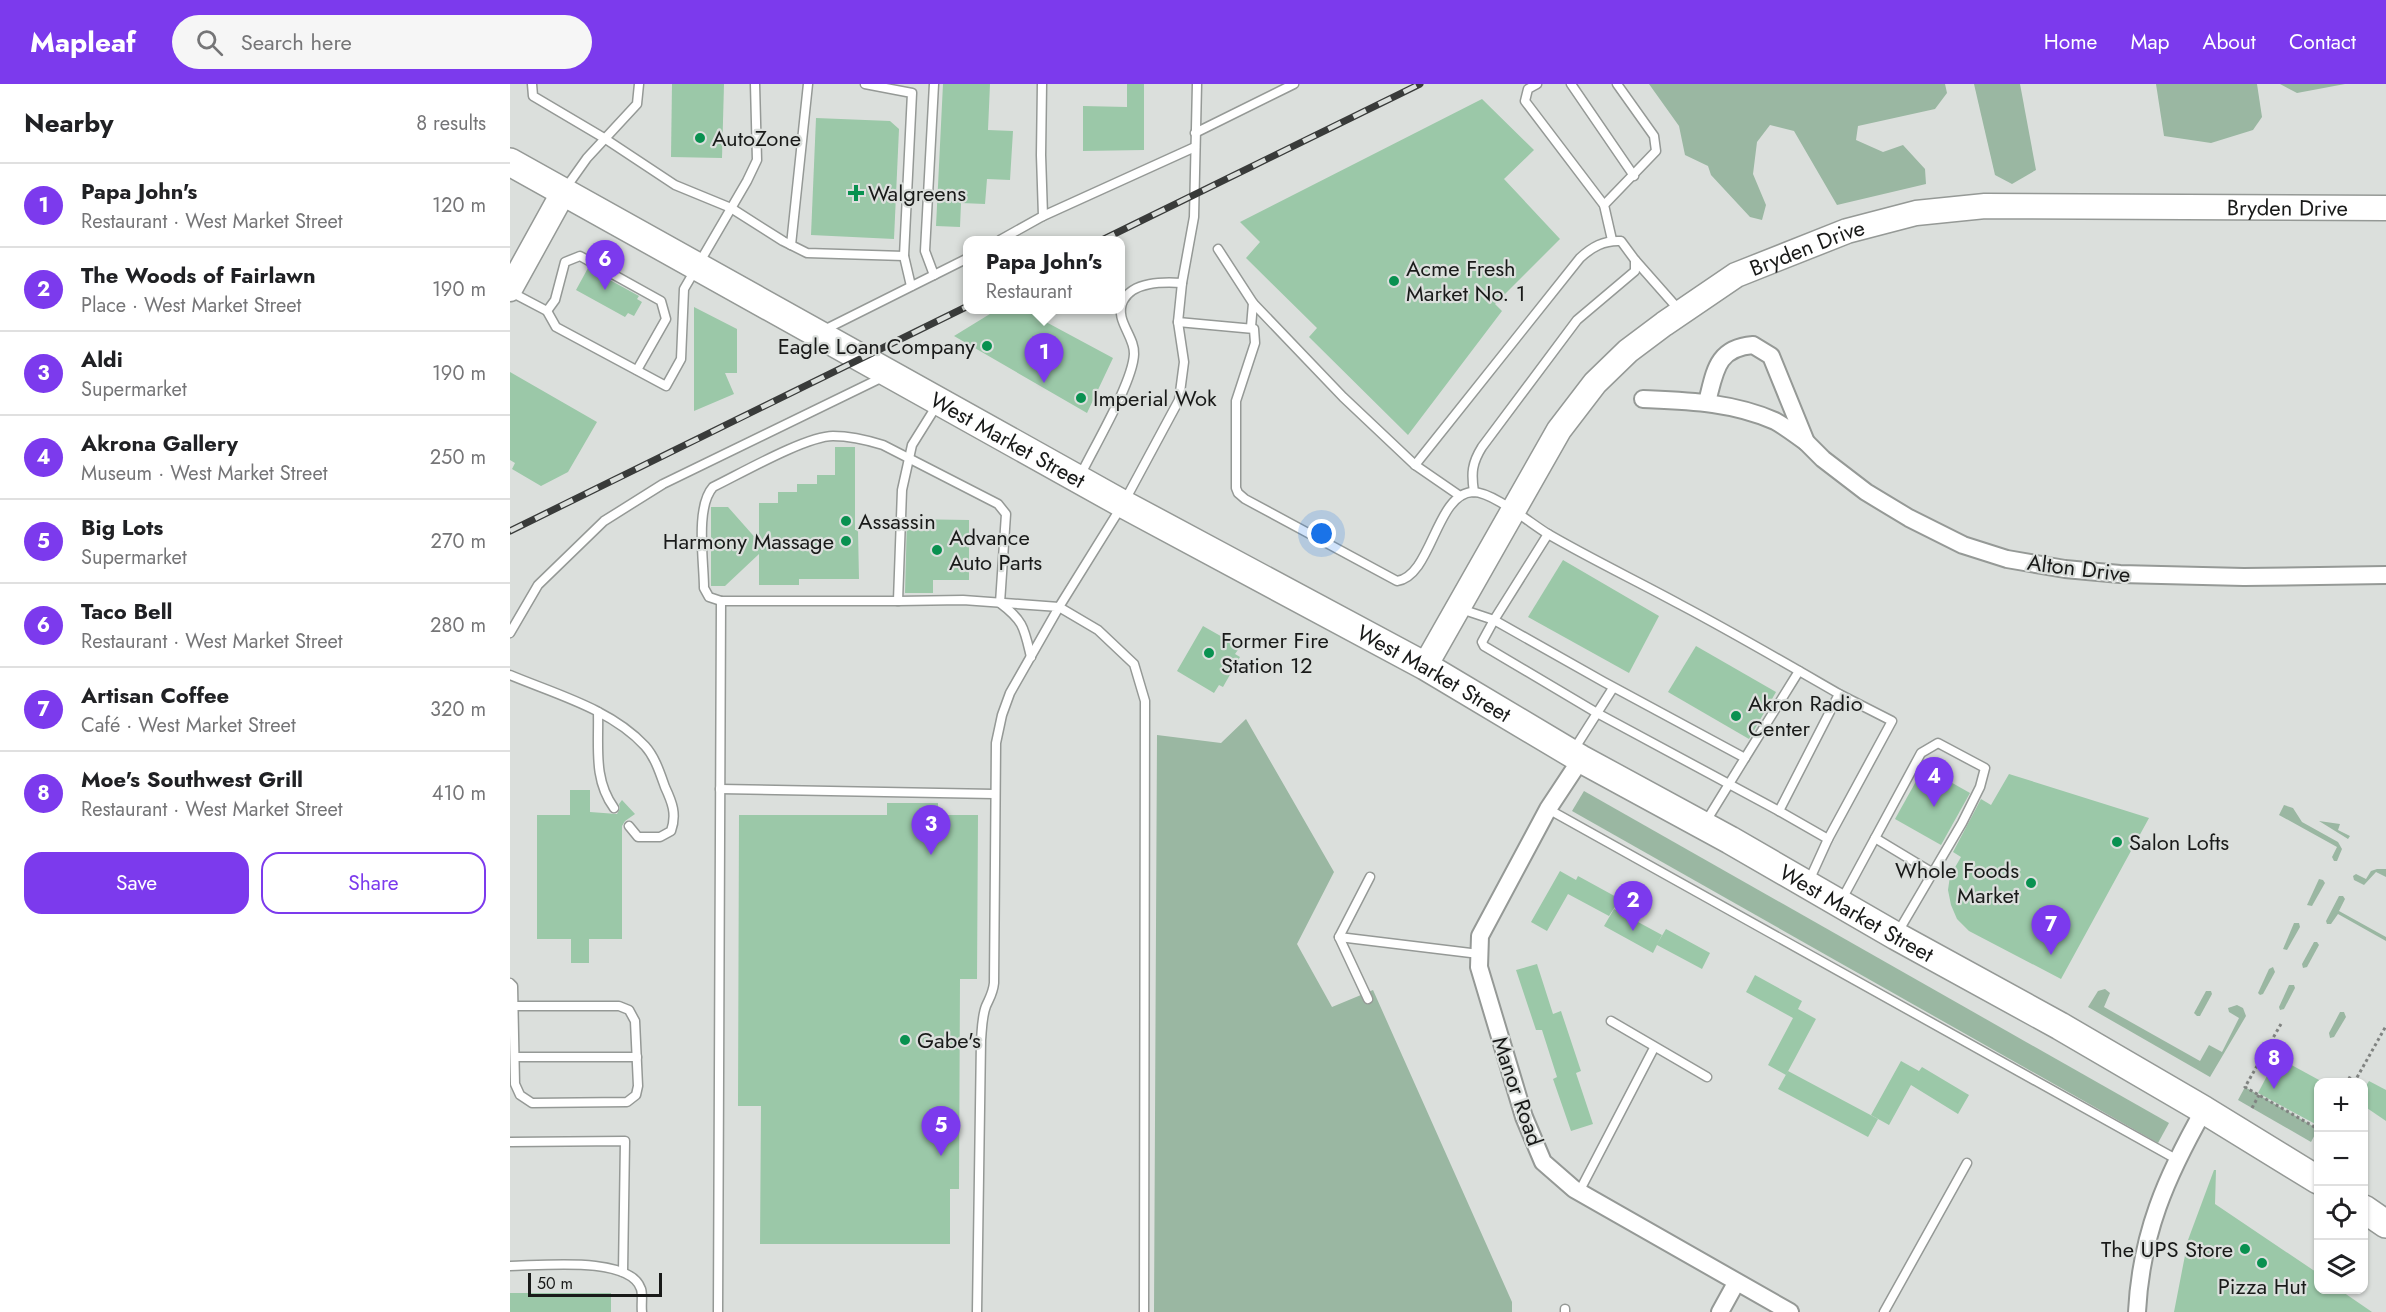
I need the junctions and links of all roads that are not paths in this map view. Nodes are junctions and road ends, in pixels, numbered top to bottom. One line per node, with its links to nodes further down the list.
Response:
1 (532, 84): 14 (lane)
2 (639, 84): 14 (lane)
3 (755, 84): 20 (lane)
4 (808, 84): 25 (lane)
5 (865, 84): 27 (lane)
6 (934, 84): 31 (lane)
7 (1042, 84): 22 (lane)
8 (1197, 84): 13 (lane)
9 (1294, 84): 13 (lane)
10 (1537, 84): 19 (lane)
11 (1571, 84): 17 (lane)
12 (1617, 84): 17 (lane)
13 (1195, 133): 15 (lane)
14 (604, 138): 18 (lane); 20 (lane)
15 (1195, 147): 22 (lane); 32 (lane)
16 (510, 162): 18 (main road, West Market Street)
17 (1634, 176): 19 (lane)
18 (562, 193): 30 (main road, West Market Street); 34 (street)
19 (1604, 205): 24 (lane)
20 (731, 208): 25 (lane); 30 (lane)
21 (2386, 208): 38 (street, Bryden Drive)
22 (1043, 216): 23 (lane)
23 (1007, 236)
24 (1612, 240): 29 (lane); 50 (lane)
25 (791, 245): 27 (lane)
26 (1218, 249): 36 (lane)
27 (904, 256): 33 (lane)
28 (963, 260): 31 (lane)
29 (1635, 260): 38 (lane); 52 (lane)
30 (696, 267): 42 (main road, West Market Street); 43 (lane)
31 (934, 275): 33 (lane)
32 (1182, 283): 35 (lane); 40 (lane)
33 (912, 286): 42 (lane)
34 (510, 290): 37 (lane)
35 (1125, 299)
36 (1253, 303): 41 (lane); 50 (lane)
37 (547, 311): 43 (lane); 43 (lane)
38 (1680, 311): 55 (street, Bryden Drive)
39 (1121, 314): 51 (lane)
40 (1178, 322): 41 (lane); 54 (lane)
41 (1251, 327): 53 (lane)
42 (816, 334): 44 (main road, West Market Street)
43 (637, 370)
44 (888, 374): 46 (main road, West Market Street); 64 (lane)
45 (1643, 399): 47 (street)
46 (939, 402): 49 (lane); 51 (main road, West Market Street)
47 (1707, 402): 48 (street, Alton Drive); 48 (street, Alton Drive)
48 (1806, 442): 57 (street, Alton Drive)
49 (909, 458): 58 (lane); 59 (lane); 60 (lane)
50 (1415, 465): 53 (lane)
51 (1078, 479): 54 (main road, West Market Street)
52 (1474, 492): 53 (lane); 55 (lane)
53 (1460, 496)
54 (1123, 504): 61 (lane); 66 (main road, West Market Street)
55 (1512, 509): 56 (lane); 62 (street, Bryden Drive)
56 (1548, 534): 63 (lane); 67 (lane)
57 (2386, 575)
58 (721, 601): 59 (lane); 76 (lane)
59 (898, 601): 60 (lane)
60 (1000, 603): 61 (lane); 65 (lane)
61 (1059, 607): 65 (lane); 114 (lane)
62 (1458, 608): 63 (lane); 66 (street, Bryden Drive)
63 (1494, 620): 69 (lane); 72 (lane)
64 (510, 633)
65 (1030, 657): 77 (lane)
66 (1425, 666): 73 (main road, West Market Street)
67 (1799, 671): 70 (lane); 74 (lane)
68 (510, 675): 71 (lane)
69 (1613, 688): 72 (lane); 74 (lane)
70 (1839, 694): 80 (lane); 84 (lane)
71 (598, 712): 78 (lane); 81 (lane)
72 (1597, 713): 73 (lane); 75 (lane)
73 (1576, 756): 79 (street, Manor Road); 82 (main road, West Market Street)
74 (1745, 758): 75 (lane)
75 (1729, 785): 80 (lane); 82 (lane)
76 (720, 789): 77 (lane); 112 (lane)
77 (994, 794): 113 (lane)
78 (614, 808)
79 (1548, 809): 91 (street, Manor Road); 102 (lane)
80 (1779, 811): 84 (lane)
81 (629, 826)
82 (1704, 826): 87 (main road, West Market Street)
83 (1875, 838): 85 (lane); 85 (lane); 88 (lane)
84 (1828, 839): 87 (lane)
85 (1933, 873): 89 (lane)
86 (1370, 877): 90 (lane)
87 (1807, 885): 88 (main road, West Market Street)
88 (1840, 904): 89 (main road, West Market Street)
89 (1896, 936): 100 (main road, West Market Street)
90 (1339, 937): 91 (lane); 93 (lane)
91 (1479, 954): 105 (street, Manor Road)
92 (510, 983): 94 (lane)
93 (1368, 999)
94 (515, 1006): 97 (lane); 98 (lane)
95 (1611, 1021): 96 (lane)
96 (1654, 1048): 99 (lane); 105 (lane)
97 (515, 1057): 98 (lane); 98 (lane)
98 (637, 1057)
99 (1707, 1077)
100 (2204, 1110): 102 (street); 104 (main road, West Market Street)
101 (510, 1142): 109 (lane)
102 (2176, 1159): 118 (street)
103 (1967, 1163): 117 (lane)
104 (2314, 1177)
105 (1579, 1192): 110 (street, Manor Road)
106 (2373, 1215): 107 (main road)
107 (2386, 1232)
108 (510, 1266): 109 (lane)
109 (623, 1272): 111 (lane)
110 (1736, 1283): 115 (street); 116 (street, Manor Road)
111 (642, 1312)
112 (718, 1312)
113 (977, 1312)
114 (1144, 1312)
115 (1720, 1312)
116 (1790, 1312)
117 (1884, 1312)
118 (2137, 1312)

